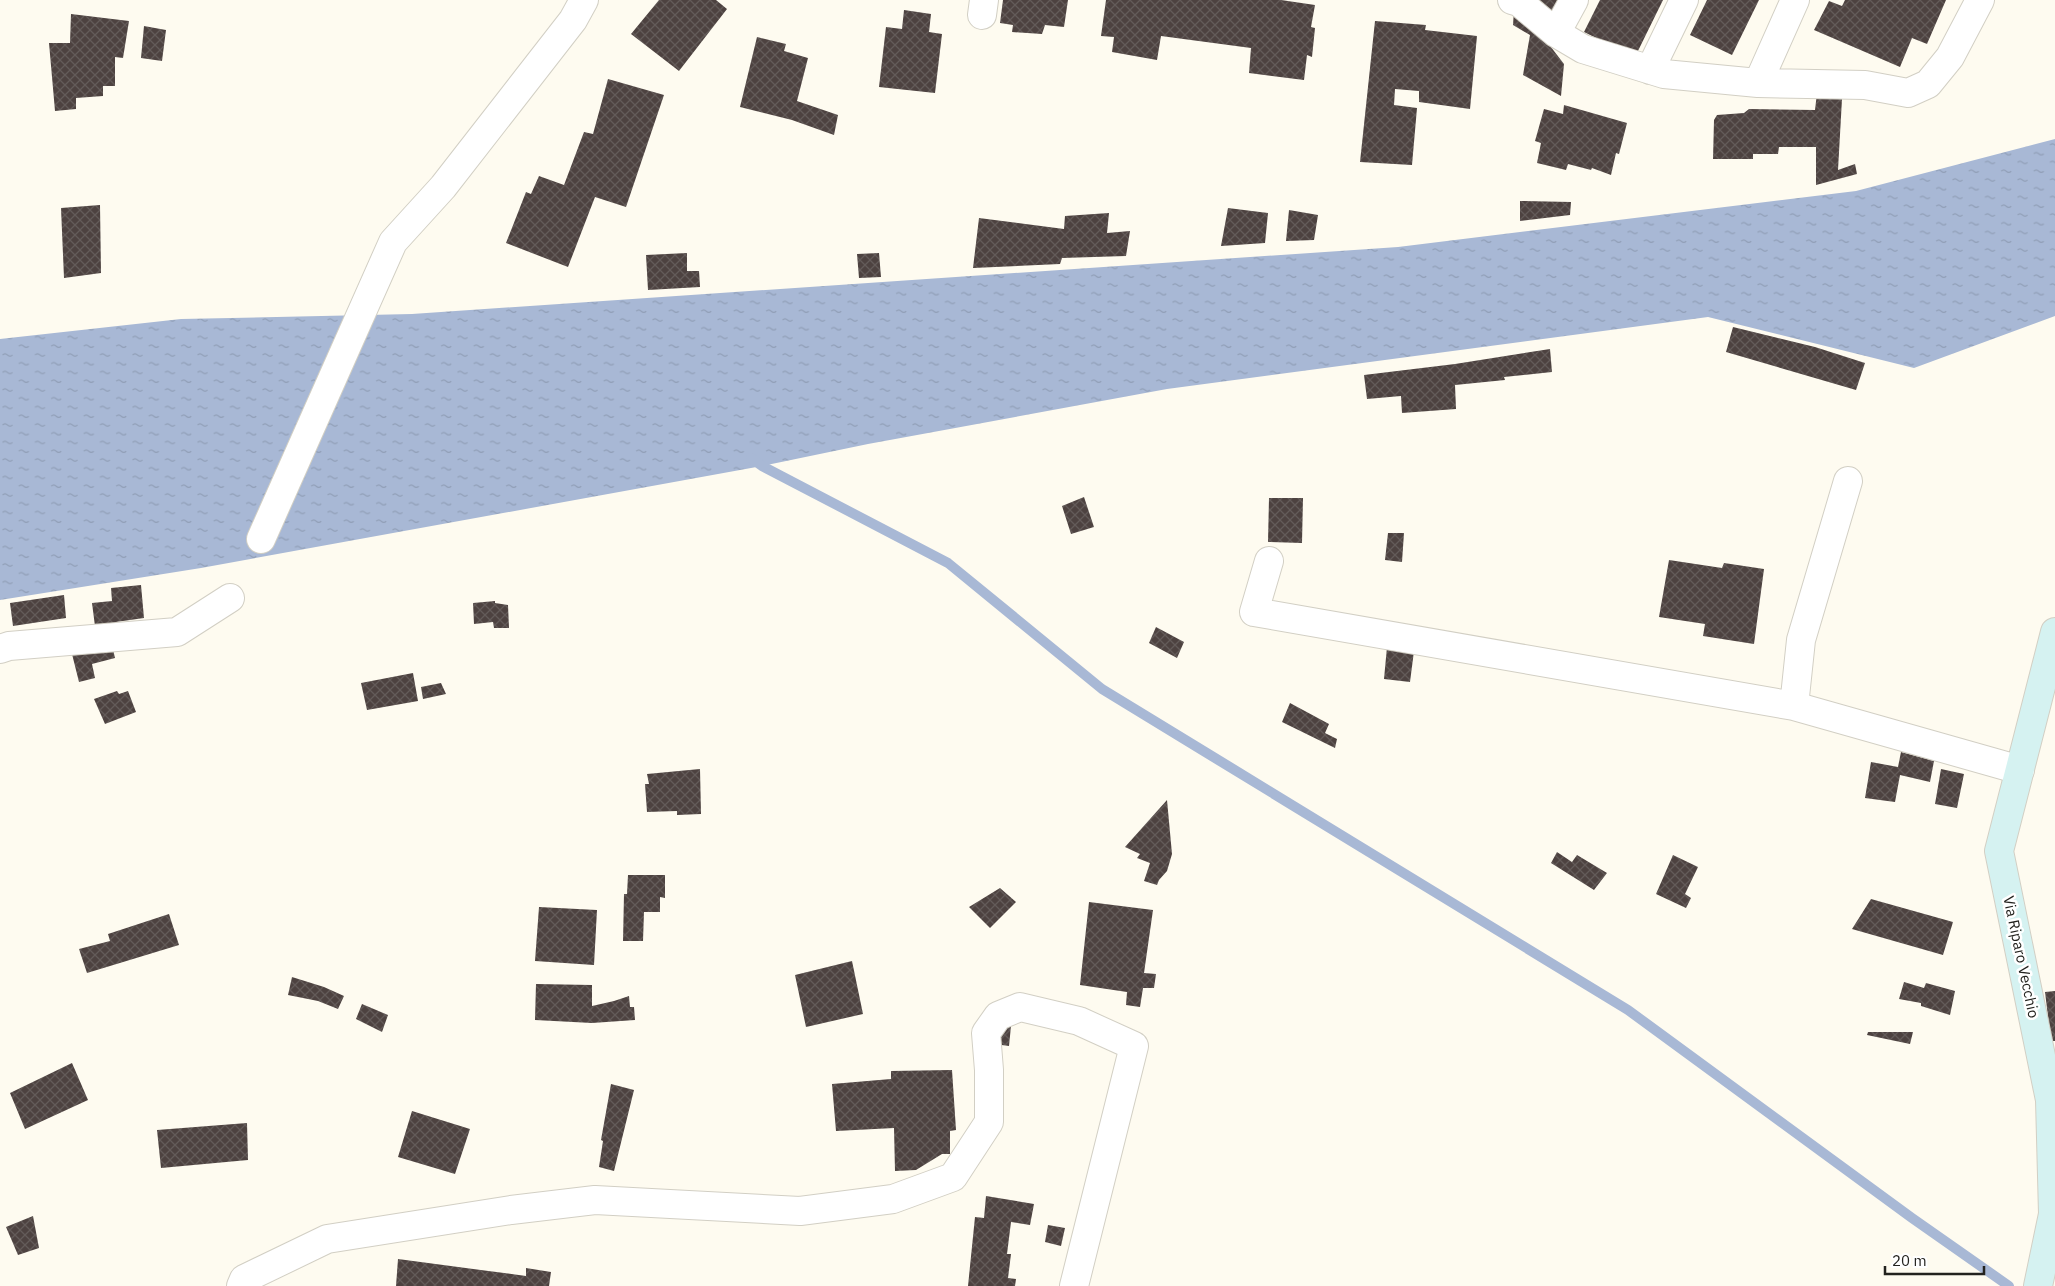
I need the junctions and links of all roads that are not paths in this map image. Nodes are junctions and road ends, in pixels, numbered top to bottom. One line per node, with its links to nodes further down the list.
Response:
1 (584, 0): 11 (street)
2 (1512, 0): 7 (street)
3 (1574, 0): 7 (street)
4 (1684, 0): 8 (street)
5 (1795, 0): 9 (street)
6 (1980, 0): 9 (street)
7 (1556, 33): 8 (street)
8 (1650, 70): 9 (street)
9 (1758, 83)
10 (1848, 481): 16 (street)
11 (260, 539)
12 (1270, 561): 16 (street)
13 (230, 598): 15 (street)
14 (2055, 632): 17 (street, Via Riparo Vecchio)
15 (0, 649)
16 (1794, 706): 17 (street)
17 (2020, 770): 18 (street, Via Riparo Vecchio)
18 (2050, 1083): 21 (street, Via Riparo Vecchio)
19 (241, 1286): 20 (street)
20 (1074, 1286)
21 (2038, 1286)

